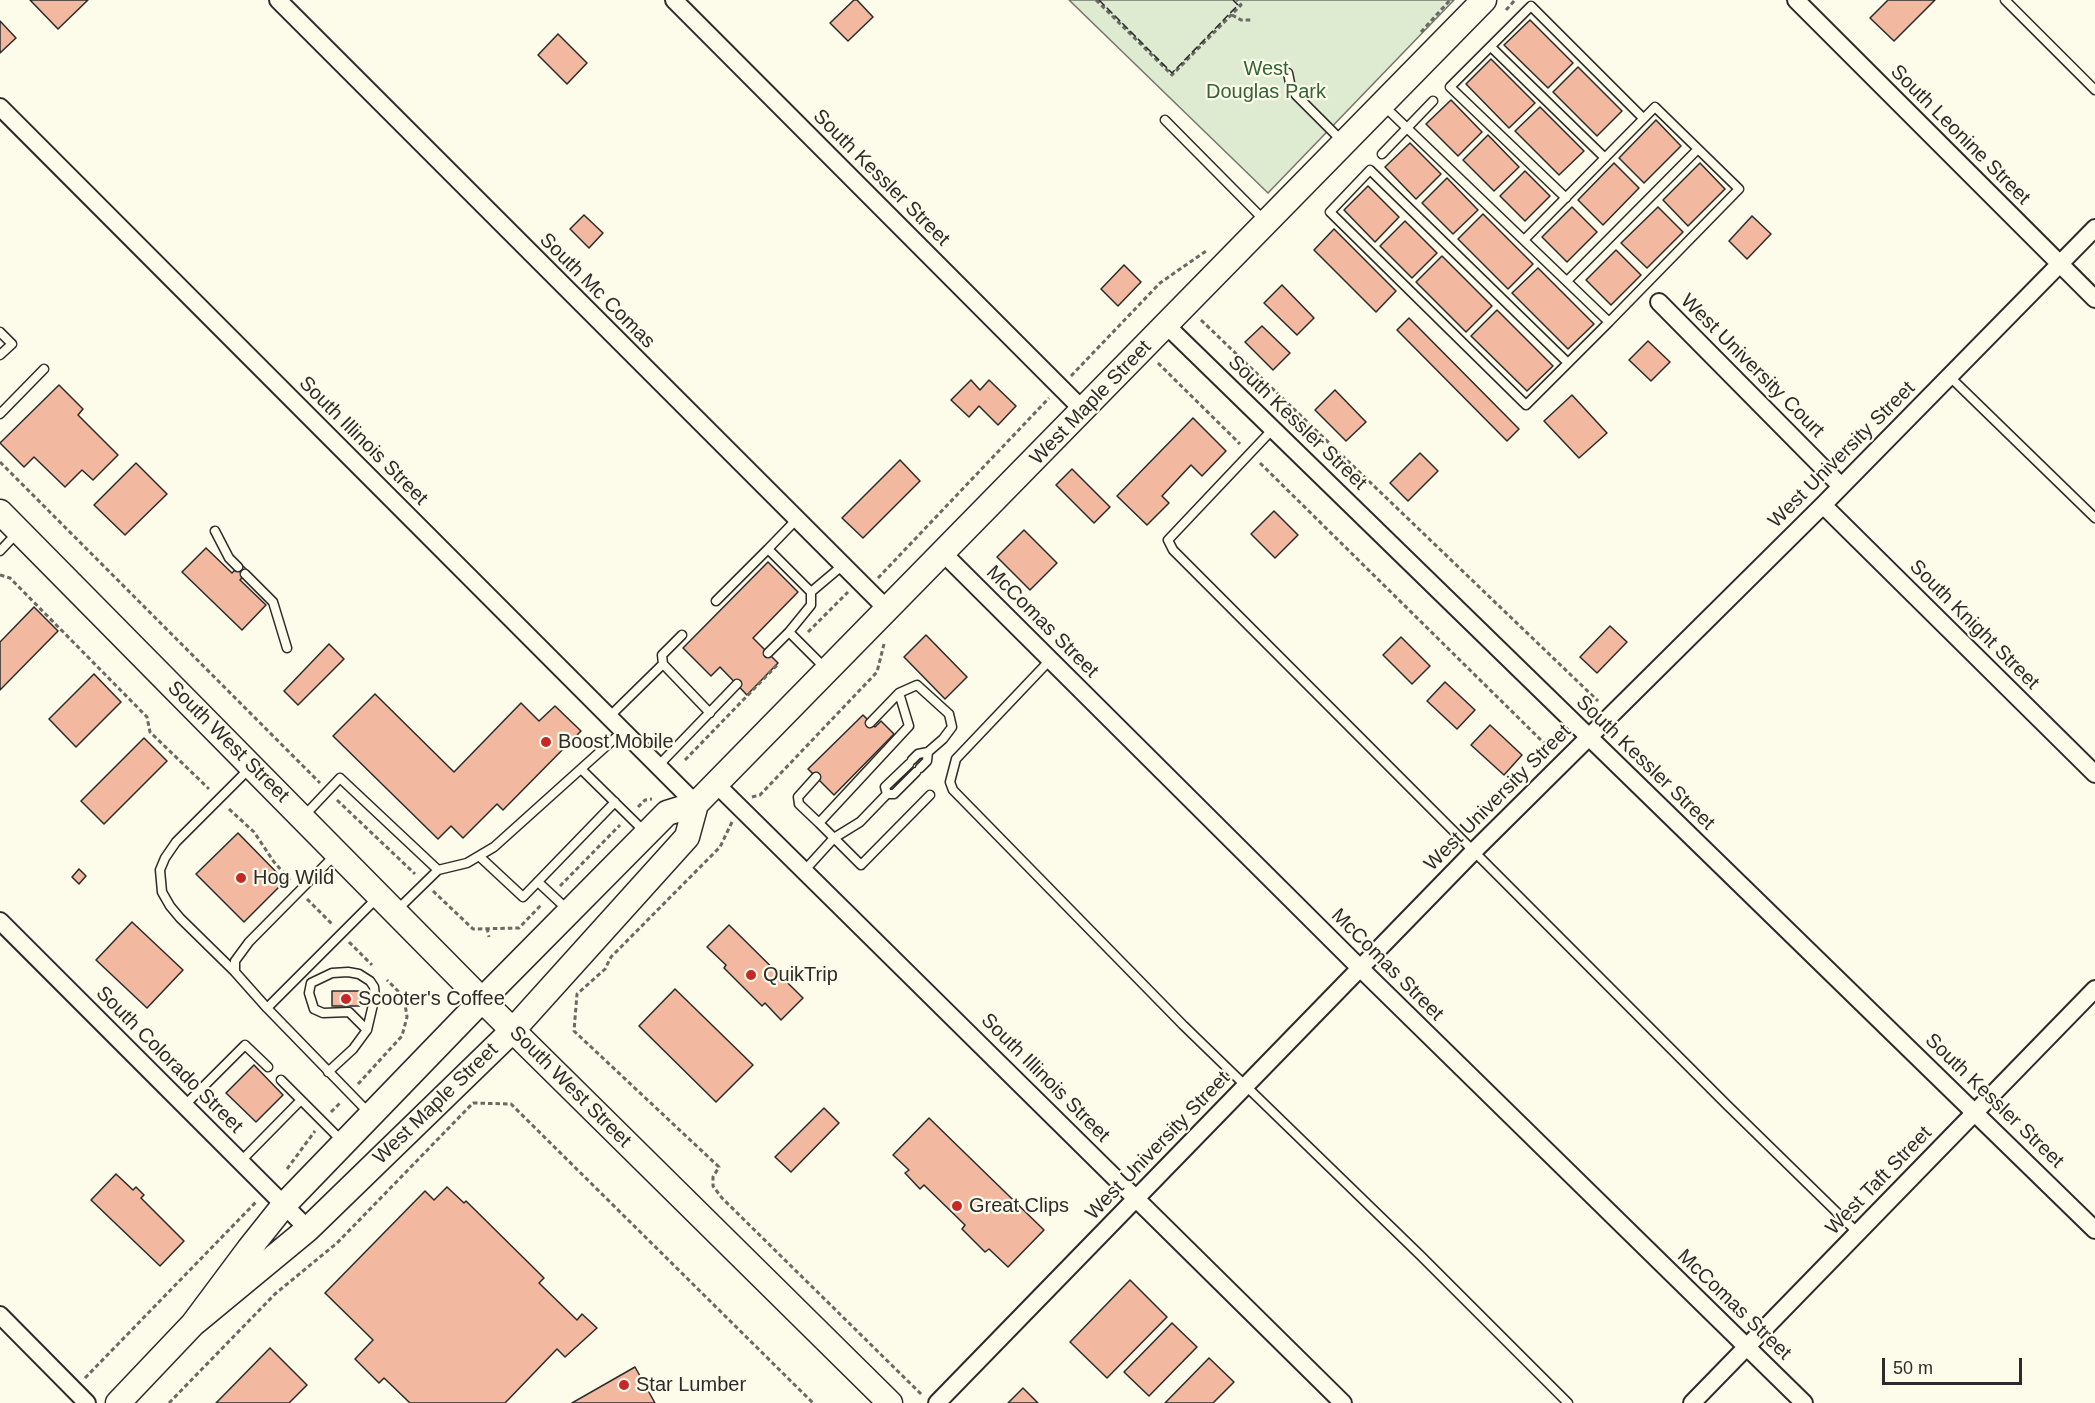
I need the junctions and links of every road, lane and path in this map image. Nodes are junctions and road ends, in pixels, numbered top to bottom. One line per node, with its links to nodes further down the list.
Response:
1 (278, 0): 53 (street, South Mc Comas)
2 (674, 0): 43 (street, South Kessler Street)
3 (1096, 0): 9 (path)
4 (1237, 0): 9 (path)
5 (1450, 0): 11 (path)
6 (1484, 0): 16 (street, West Maple Street)
7 (1796, 0): 30 (street, South Leonine Street)
8 (2005, 0): 14 (lane)
9 (1232, 15): 10 (path)
10 (1251, 20)
11 (1419, 33)
12 (1491, 46): 18 (lane); 24 (lane); 25 (lane)
13 (1288, 73): 21 (lane)
14 (2095, 90)
15 (1434, 101): 20 (lane)
16 (1382, 104): 20 (lane); 21 (street, West Maple Street)
17 (0, 107): 79 (street, South Illinois Street)
18 (1643, 118): 22 (lane); 24 (lane)
19 (1165, 120): 26 (lane)
20 (1408, 128): 23 (lane); 28 (lane)
21 (1344, 143): 26 (street, West Maple Street)
22 (1698, 149): 31 (lane); 35 (lane)
23 (1383, 154)
24 (1605, 158): 25 (lane)
25 (1566, 198): 28 (lane)
26 (1266, 223): 36 (street, West Maple Street)
27 (2095, 228): 30 (street, West University Street)
28 (1524, 240): 31 (lane)
29 (1214, 244): 43 (path)
30 (2060, 264): 32 (street, South Leonine Street); 42 (street, West University Street)
31 (1567, 281): 35 (lane)
32 (2095, 299)
33 (1659, 302): 49 (street, West University Court)
34 (1201, 320): 77 (path)
35 (1609, 322): 40 (lane)
36 (1166, 325): 44 (street, West Maple Street); 46 (street, South Kessler Street)
37 (0, 332): 38 (lane)
38 (0, 356)
39 (1158, 363): 47 (path)
40 (1568, 363): 40 (lane)
41 (44, 369): 45 (lane)
42 (1949, 376): 49 (street, West University Street); 52 (lane)
43 (1060, 387): 44 (street, South Kessler Street); 63 (path)
44 (1083, 410): 58 (street, West Maple Street)
45 (0, 414)
46 (1273, 429): 47 (lane); 82 (street, South Kessler Street)
47 (1250, 453): 83 (path); 103 (lane)
48 (0, 462): 92 (path)
49 (1841, 486): 50 (street, West University Street)
50 (1822, 505): 82 (street, West University Street); 88 (street, South Knight Street)
51 (0, 512): 54 (street, South West Street)
52 (2095, 518)
53 (797, 519): 56 (lane); 59 (street, South Mc Comas)
54 (19, 531): 57 (lane); 85 (street, South West Street)
55 (215, 531): 60 (lane)
56 (768, 549): 64 (lane); 65 (lane)
57 (0, 551)
58 (943, 553): 66 (street, West Maple Street); 72 (street, McComas Street)
59 (843, 565): 63 (street, South Mc Comas); 64 (lane)
60 (238, 567)
61 (245, 574): 70 (lane)
62 (0, 575): 95 (path)
63 (864, 586): 66 (street, South Mc Comas); 69 (path)
64 (811, 592): 67 (lane)
65 (716, 601)
66 (888, 610): 74 (street, West Maple Street)
67 (789, 632): 69 (lane); 71 (lane)
68 (682, 635): 73 (lane)
69 (799, 642): 74 (lane); 91 (path)
70 (287, 648)
71 (768, 653)
72 (1050, 660): 119 (street, McComas Street); 130 (lane)
73 (663, 664): 78 (lane); 79 (lane)
74 (828, 671): 90 (street, West Maple Street)
75 (737, 684): 78 (lane)
76 (899, 693): 80 (lane); 84 (lane); 100 (lane)
77 (1598, 701)
78 (710, 713): 86 (lane)
79 (609, 717): 81 (street, South Illinois Street)
80 (870, 723)
81 (623, 731): 86 (street, South Illinois Street); 87 (lane)
82 (1589, 737): 103 (street, West University Street); 135 (street, South Kessler Street)
83 (1550, 749)
84 (928, 752): 93 (lane); 93 (lane)
85 (252, 766): 95 (lane); 99 (street, South West Street)
86 (658, 766): 91 (street, South Illinois Street)
87 (581, 769): 96 (lane); 105 (lane)
88 (2095, 774)
89 (816, 777): 100 (lane)
90 (716, 784): 97 (street, West Maple Street); 107 (street, South Illinois Street)
91 (677, 785): 97 (street, South Illinois Street); 98 (path)
92 (328, 791): 99 (lane); 106 (lane); 108 (path)
93 (887, 794): 102 (lane)
94 (930, 795): 102 (lane)
95 (219, 799): 110 (path); 120 (lane)
96 (615, 802): 98 (lane); 109 (lane)
97 (696, 804): 101 (street, West Maple Street); 126 (street, West Maple Street)
98 (629, 816): 101 (lane); 111 (path)
99 (303, 817): 104 (street, South West Street)
100 (819, 823): 102 (lane)
101 (647, 834): 113 (street, West Maple Street)
102 (834, 838): 107 (lane)
103 (1474, 851): 119 (street, West University Street); 144 (lane)
104 (337, 852): 110 (lane); 112 (street, South West Street)
105 (479, 856): 106 (lane); 109 (lane)
106 (438, 870): 108 (lane)
107 (804, 871): 141 (street, South Illinois Street)
108 (424, 882): 112 (lane); 115 (path)
109 (538, 882): 111 (lane)
110 (300, 890): 116 (path); 120 (lane)
111 (551, 895): 113 (lane); 115 (path)
112 (388, 903): 116 (lane); 123 (street, South West Street)
113 (570, 912): 123 (street, West Maple Street)
114 (0, 921): 133 (street, South Colorado Street)
115 (488, 928): 117 (path)
116 (341, 934): 118 (path); 124 (lane)
117 (489, 937)
118 (372, 965)
119 (1360, 968): 130 (street, West University Street); 147 (street, McComas Street)
120 (235, 972): 124 (lane)
121 (380, 973): 131 (path)
122 (2095, 988): 135 (street, West Taft Street)
123 (482, 1000): 126 (street, South West Street); 134 (street, West Maple Street)
124 (267, 1008): 128 (lane)
125 (367, 1030): 125 (lane); 128 (lane)
126 (513, 1030): 137 (street, West Maple Street); 153 (street, South West Street)
127 (268, 1067): 133 (lane)
128 (328, 1072): 131 (lane)
129 (281, 1080): 132 (lane)
130 (1246, 1086): 141 (street, West University Street); 156 (lane)
131 (349, 1093): 134 (lane); 136 (path)
132 (301, 1100): 136 (lane); 139 (lane)
133 (185, 1105): 139 (street, South Colorado Street)
134 (377, 1110): 137 (street); 138 (street, West Maple Street)
135 (1975, 1112): 143 (street, South Kessler Street); 144 (street, West Taft Street)
136 (323, 1122): 138 (lane); 140 (path)
137 (410, 1130): 142 (street, West Maple Street)
138 (344, 1143): 140 (street, West Maple Street)
139 (241, 1161): 140 (street, South Colorado Street)
140 (277, 1197): 142 (street, South Colorado Street); 146 (street, West Maple Street); 148 (path)
141 (1136, 1198): 154 (street, West University Street); 155 (street, South Illinois Street)
142 (308, 1229): 146 (street, West Maple Street)
143 (2095, 1230)
144 (1858, 1233): 147 (street, West Taft Street)
145 (0, 1315): 148 (street)
146 (193, 1324): 150 (street, West Maple Street)
147 (1747, 1347): 157 (street, West Taft Street); 158 (street, McComas Street)
148 (74, 1390): 149 (street)
149 (87, 1403)
150 (118, 1403)
151 (169, 1403): 152 (path)
152 (813, 1403)
153 (891, 1403)
154 (937, 1403)
155 (1343, 1403)
156 (1568, 1403)
157 (1692, 1403)
158 (1804, 1403)

